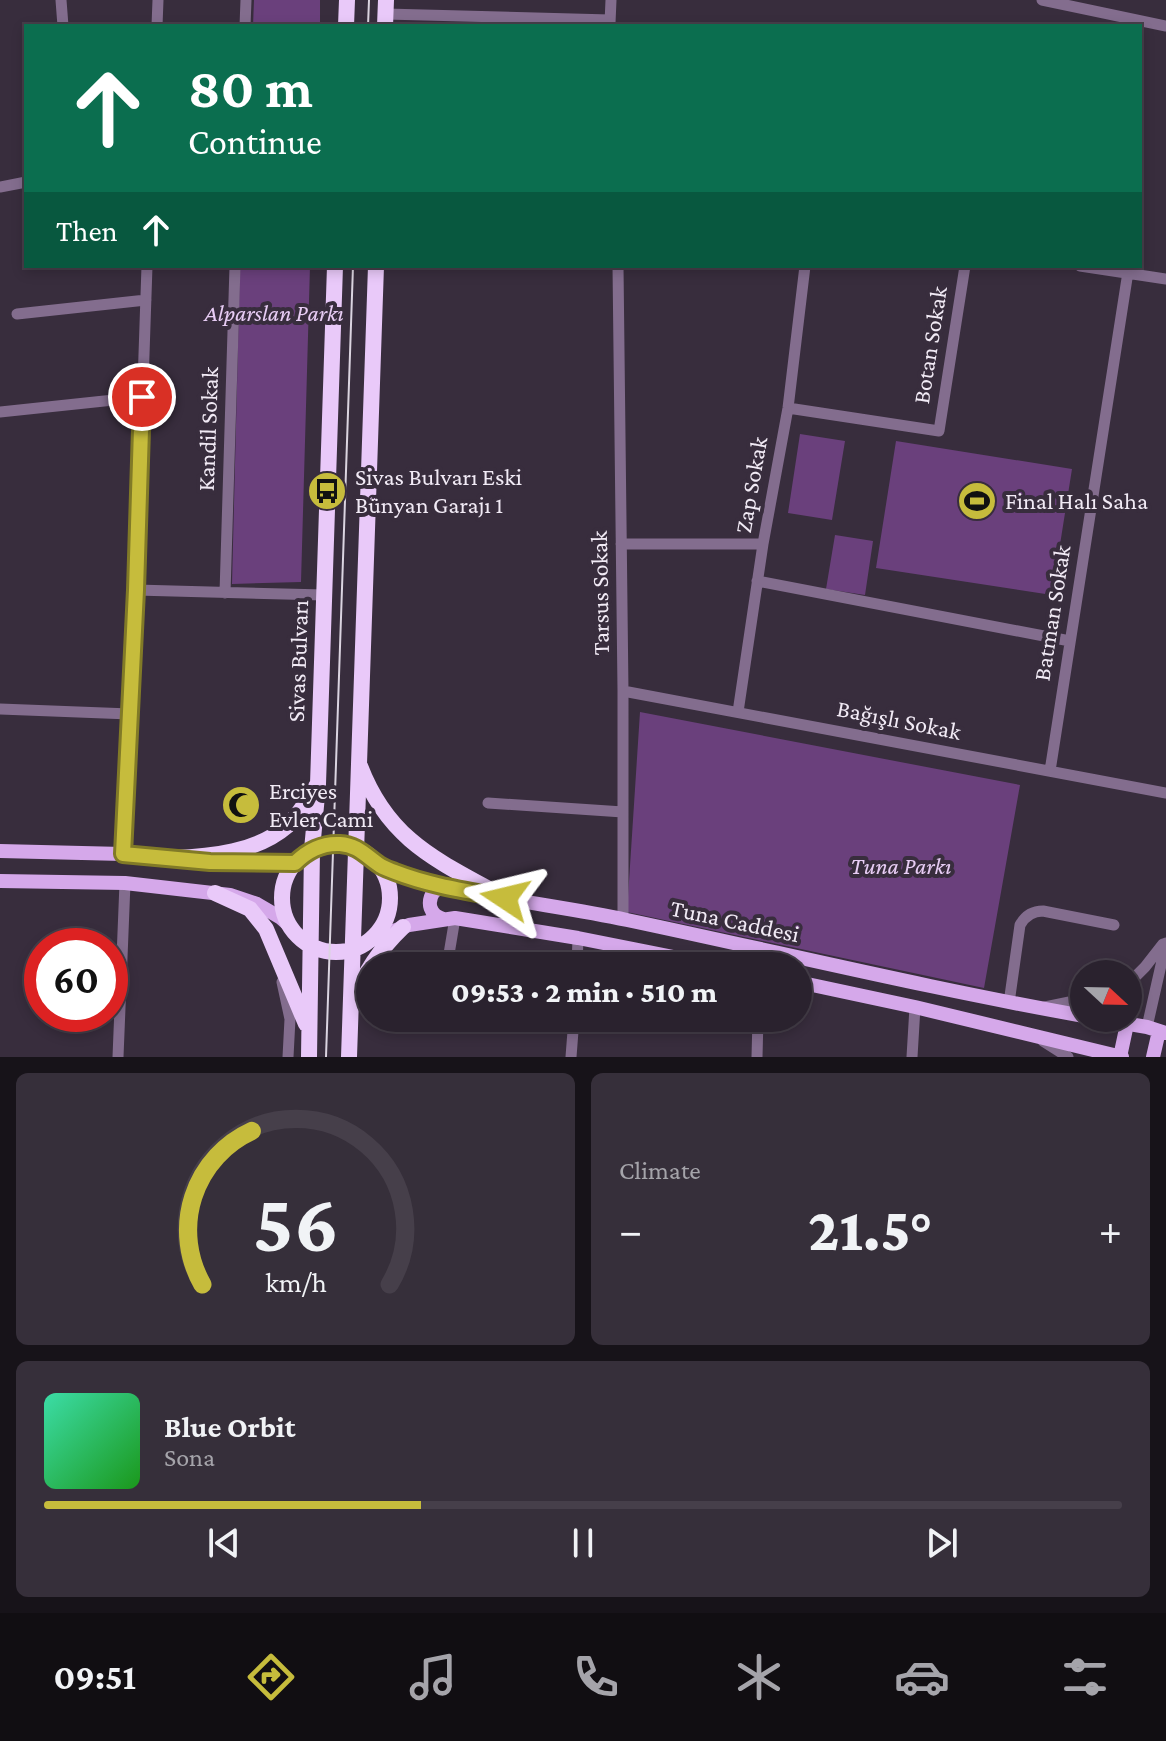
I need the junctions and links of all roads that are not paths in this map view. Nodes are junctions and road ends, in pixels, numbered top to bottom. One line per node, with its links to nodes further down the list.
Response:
1 (61, 0): 9 (street)
2 (158, 0): 10 (street)
3 (246, 0): 11 (street)
4 (347, 0): 12 (highway)
5 (611, 0): 8 (street)
6 (1042, 0): 13 (street)
7 (386, 13): 8 (street)
8 (610, 23)
9 (63, 24)
10 (157, 24)
11 (245, 24)
12 (346, 24)
13 (1166, 26)
14 (24, 182): 15 (street)
15 (0, 187)
16 (147, 268): 26 (street)
17 (235, 268): 35 (street, Kandil Sokak)
18 (335, 268): 36 (highway, Sivas Bulvarı)
19 (376, 268): 42 (highway)
20 (618, 268): 31 (street, Tarsus Sokak)
21 (805, 268): 29 (street, Zap Sokak)
22 (965, 268): 29 (street, Botan Sokak)
23 (1096, 268): 24 (street)
24 (1128, 272): 25 (street); 37 (street, Batman Sokak)
25 (1166, 279)
26 (146, 300): 27 (street); 28 (street)
27 (17, 314)
28 (142, 397): 30 (street); 34 (street)
29 (788, 408): 32 (street, Zap Sokak)
30 (0, 412)
31 (621, 544): 32 (street); 38 (street, Tarsus Sokak)
32 (763, 544): 33 (street, Zap Sokak)
33 (757, 581): 37 (street); 40 (street, Zap Sokak)
34 (136, 590): 35 (street); 41 (street)
35 (225, 593): 36 (street)
36 (324, 595): 44 (highway, Sivas Bulvarı)
37 (1070, 641): 43 (street, Batman Sokak)
38 (623, 691): 40 (street, Bağışlı Sokak); 47 (street, Tarsus Sokak)
39 (0, 709): 41 (street)
40 (738, 712): 43 (street, Bağışlı Sokak)
41 (130, 714): 51 (street)
42 (358, 760): 48 (highway); 59 (highway)
43 (1050, 771): 45 (street, Bağışlı Sokak)
44 (318, 784): 49 (highway, Sivas Bulvarı); 52 (highway)
45 (1166, 793)
46 (488, 803): 47 (street)
47 (623, 812): 61 (street, Tarsus Sokak)
48 (357, 848): 49 (highway); 54 (highway); 69 (highway)
49 (312, 850): 53 (highway); 68 (highway, Sivas Bulvarı)
50 (0, 851): 51 (main road)
51 (123, 854): 52 (main road)
52 (173, 858): 53 (main road)
53 (295, 863): 63 (highway)
54 (379, 865): 57 (main road, Tuna Caddesi); 66 (highway)
55 (0, 881): 56 (main road)
56 (125, 883): 58 (main road); 88 (street)
57 (443, 887): 59 (main road, Tuna Caddesi); 60 (main road)
58 (215, 893): 63 (main road); 70 (highway)
59 (505, 898): 61 (main road, Tuna Caddesi)
60 (449, 919): 64 (main road); 65 (main road, Tuna Caddesi); 71 (street)
61 (623, 919): 77 (main road, Tuna Caddesi)
62 (1114, 925): 77 (street)
63 (291, 927): 68 (highway)
64 (403, 927): 66 (main road); 81 (highway)
65 (578, 938): 72 (street); 73 (main road, Tuna Caddesi)
66 (370, 940): 69 (highway)
67 (1166, 942): 74 (street); 82 (street)
68 (311, 946): 69 (highway); 83 (highway, Sivas Bulvarı)
69 (353, 949): 81 (highway)
70 (276, 950): 83 (highway); 89 (street)
71 (448, 952)
72 (578, 952)
73 (648, 952)
74 (1142, 970)
75 (812, 985): 78 (main road, Tuna Caddesi)
76 (1070, 1002): 79 (street)
77 (1009, 1003): 79 (main road, Tuna Caddesi)
78 (915, 1007): 87 (main road, Tuna Caddesi); 94 (street)
79 (1039, 1008): 80 (main road, Tuna Caddesi)
80 (1070, 1014)
81 (351, 1016): 91 (highway)
82 (1157, 1030): 97 (main road)
83 (309, 1031): 90 (highway, Sivas Bulvarı)
84 (573, 1032): 92 (street)
85 (756, 1032): 93 (street)
86 (1126, 1032): 96 (main road)
87 (1036, 1036): 95 (street); 96 (main road, Tuna Caddesi)
88 (118, 1057)
89 (288, 1057)
90 (309, 1057)
91 (349, 1057)
92 (571, 1057)
93 (757, 1057)
94 (912, 1057)
95 (1068, 1057)
96 (1121, 1057)
97 (1153, 1057)

